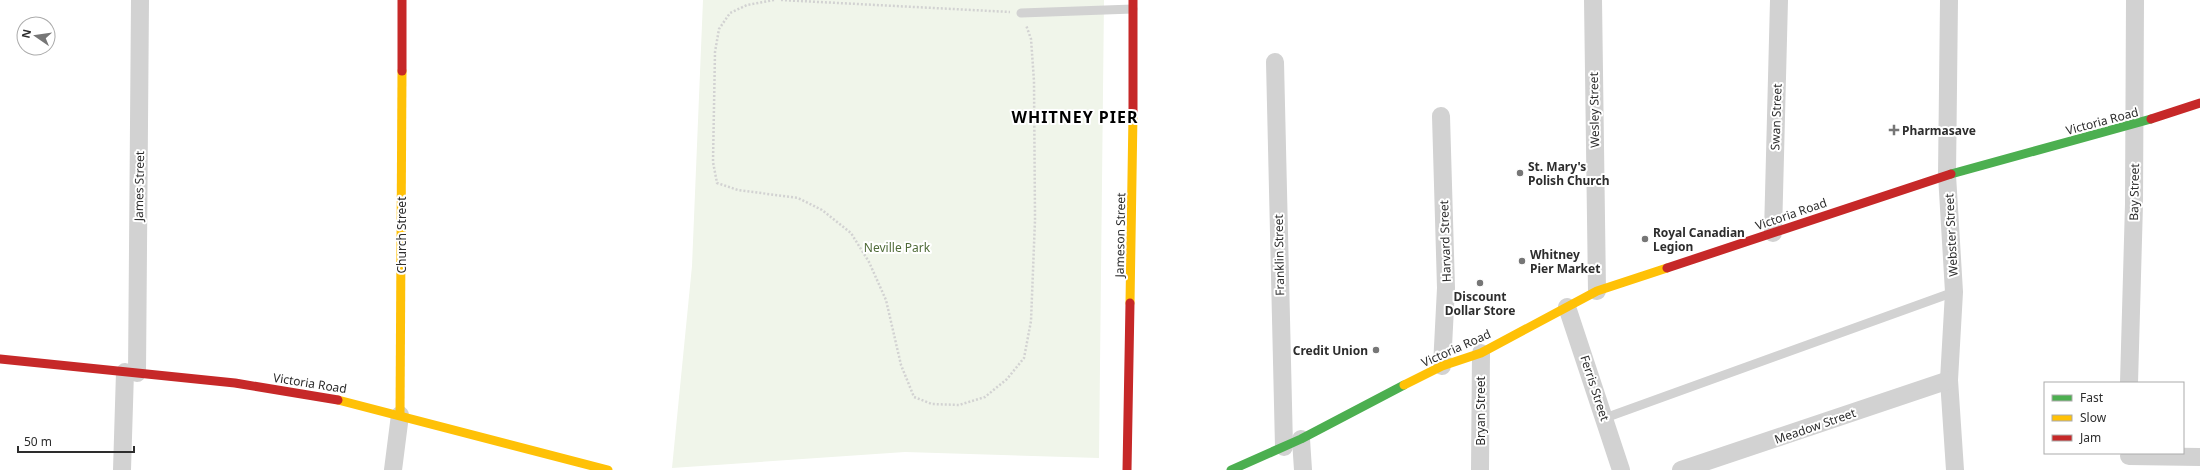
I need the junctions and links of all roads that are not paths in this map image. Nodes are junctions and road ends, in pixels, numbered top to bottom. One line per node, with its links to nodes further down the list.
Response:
1 (140, 0): 21 (street, James Street)
2 (402, 0): 24 (main road, Church Street)
3 (1593, 0): 15 (street, Wesley Street)
4 (1779, 0): 14 (street, Swan Street)
5 (1949, 0): 13 (street, Webster Street)
6 (2135, 0): 12 (street, Bay Street)
7 (1133, 4): 8 (lane); 33 (main road, Jameson Street)
8 (1021, 13)
9 (1275, 62): 27 (street, Franklin Street)
10 (2200, 103): 12 (main road, Victoria Road)
11 (1441, 116): 20 (street, Harvard Street)
12 (2134, 125): 13 (main road, Victoria Road); 23 (street, Bay Street)
13 (1948, 174): 14 (main road, Victoria Road); 16 (street, Webster Street)
14 (1773, 233): 15 (main road, Victoria Road)
15 (1598, 291): 17 (main road, Victoria Road)
16 (1954, 292): 22 (street, Webster Street); 25 (lane)
17 (1567, 307): 18 (main road, Victoria Road); 25 (street, Ferris Street)
18 (1480, 353): 20 (main road, Victoria Road); 36 (street, Bryan Street)
19 (0, 359): 21 (main road, Victoria Road)
20 (1442, 366): 26 (main road, Victoria Road)
21 (131, 373): 24 (main road, Victoria Road); 30 (street, James Street)
22 (1949, 380): 38 (street, Meadow Street); 39 (street, Webster Street)
23 (2129, 382)
24 (400, 414): 31 (street, Church Street); 32 (main road, Victoria Road)
25 (1605, 418): 37 (street, Ferris Street)
26 (1301, 439): 27 (main road, Victoria Road); 35 (street)
27 (1284, 447): 34 (main road, Victoria Road)
28 (2200, 457): 29 (street)
29 (2128, 460)
30 (122, 470)
31 (393, 470)
32 (608, 470)
33 (1127, 470)
34 (1231, 470)
35 (1303, 470)
36 (1480, 470)
37 (1621, 470)
38 (1681, 470)
39 (1955, 470)

